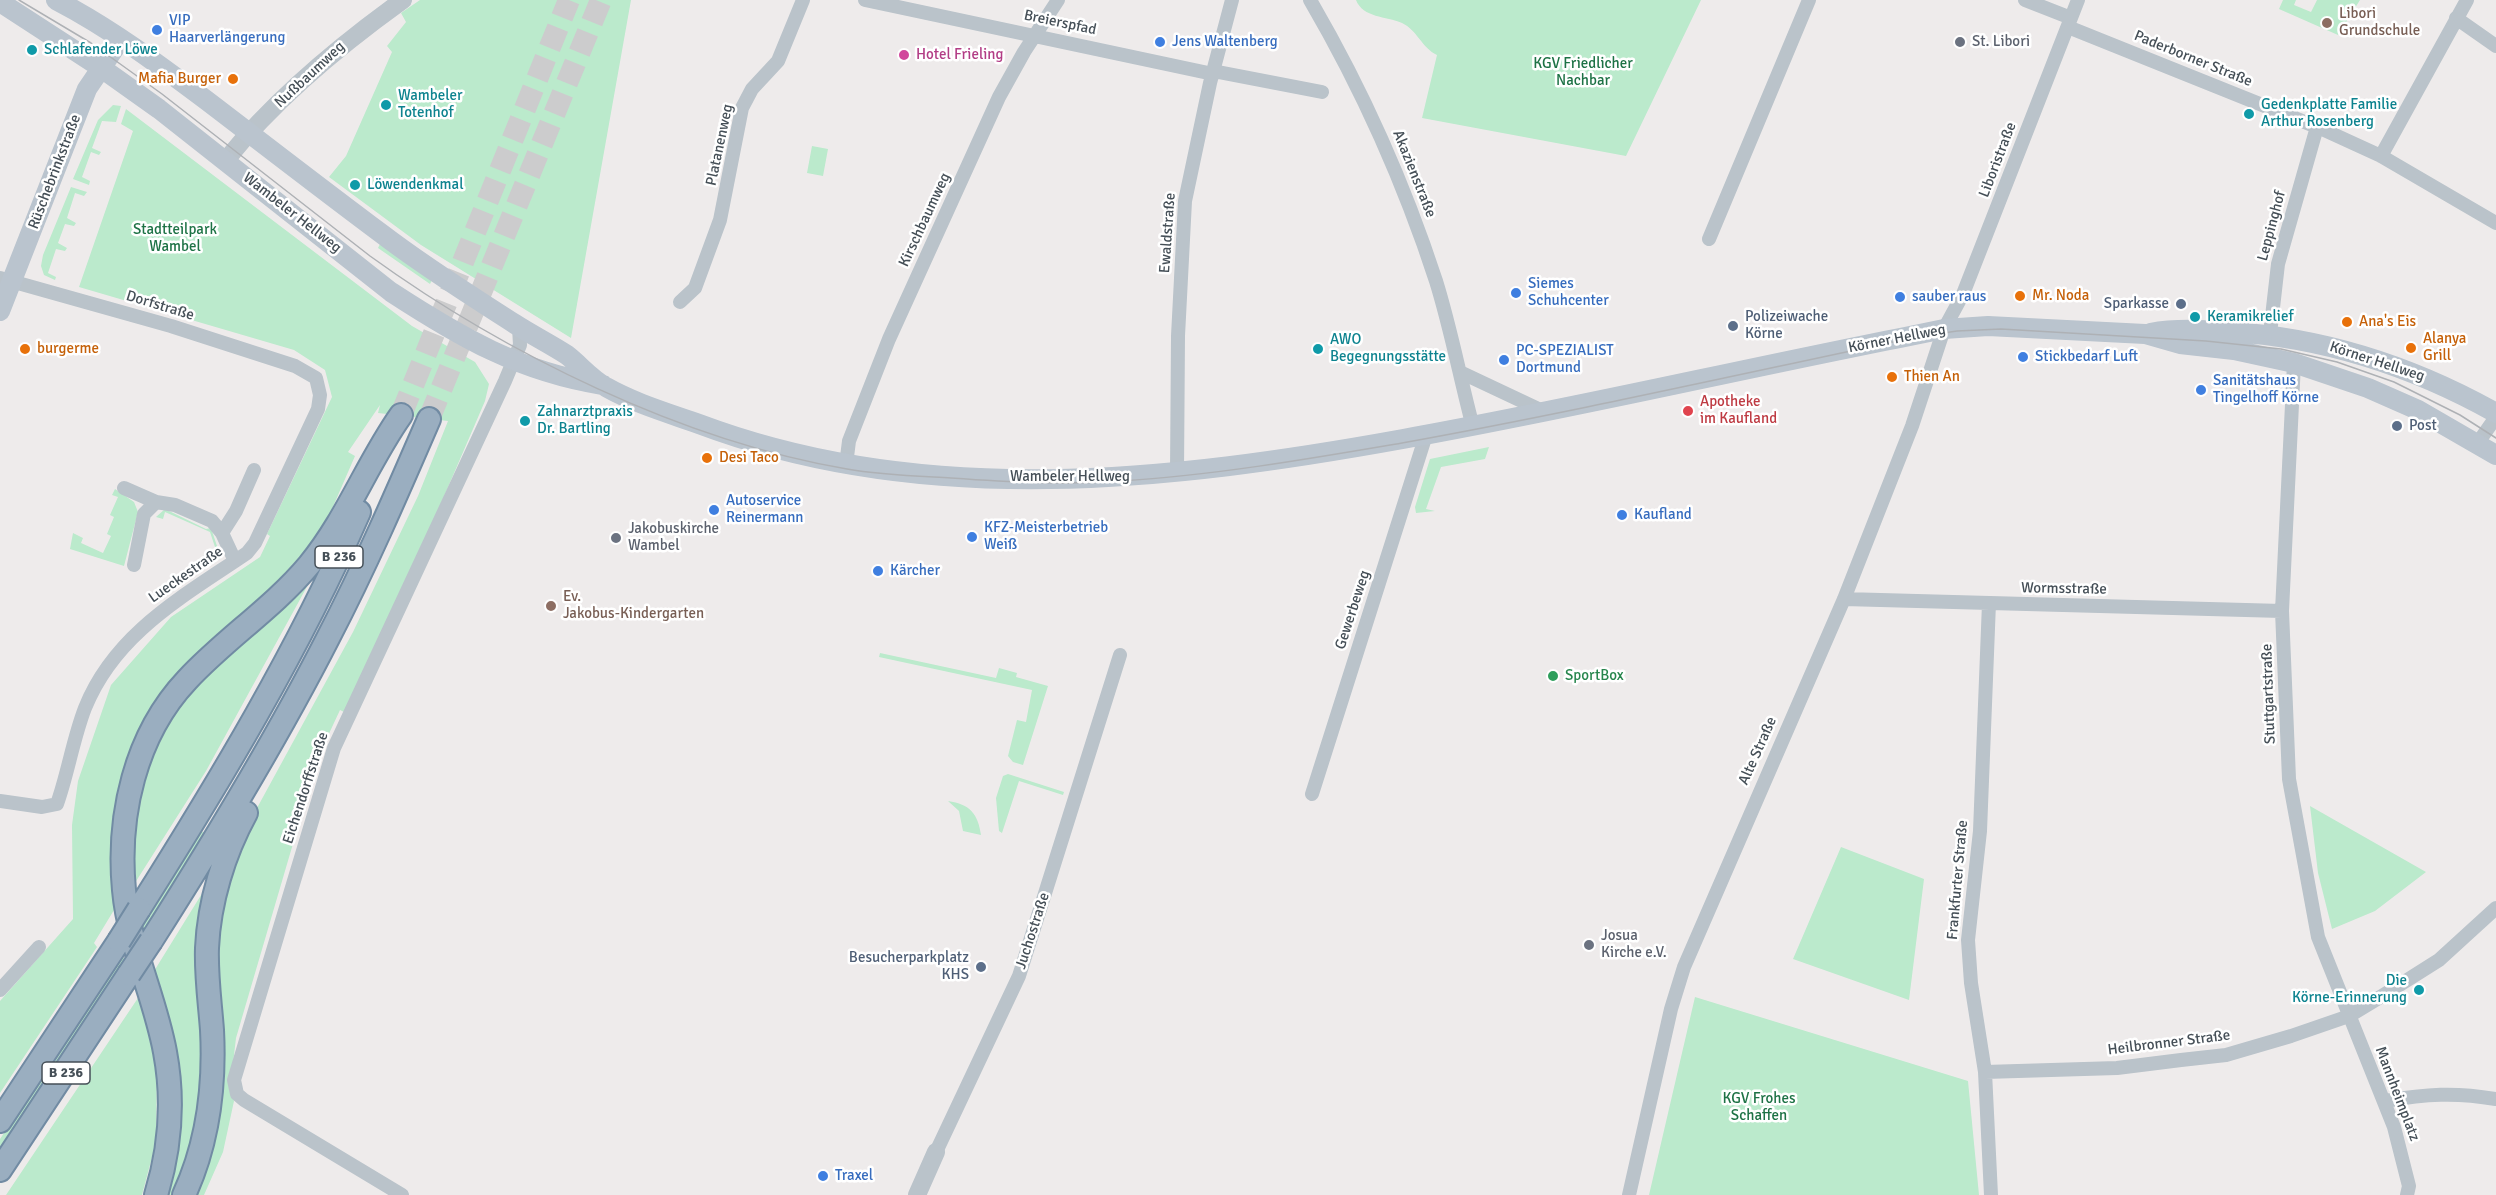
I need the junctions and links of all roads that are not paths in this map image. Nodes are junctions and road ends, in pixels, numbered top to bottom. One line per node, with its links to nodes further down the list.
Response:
1 (56, 0): 16 (main road, Wambeler Hellweg)
2 (404, 0): 22 (street, Nußbaumweg)
3 (803, 0): 28 (street, Platanenweg)
4 (865, 0): 15 (street, Breierspfad)
5 (1058, 0): 15 (street, Kirschbaumweg)
6 (1232, 0): 19 (street, Ewaldstraße)
7 (1310, 0): 37 (street, Akazienstraße)
8 (1809, 0): 26 (street)
9 (2025, 0): 14 (street, Paderborner Straße)
10 (2078, 0): 14 (street, Liboristraße)
11 (2467, 0): 13 (street)
12 (0, 2): 18 (main road, Wambeler Hellweg)
13 (2456, 18): 17 (street); 23 (street)
14 (2070, 22): 21 (street, Paderborner Straße); 31 (street, Liboristraße)
15 (1035, 35): 19 (street, Breierspfad); 46 (street, Kirschbaumweg)
16 (121, 39): 18 (main road, Rüschebrinkstraße); 22 (main road, Wambeler Hellweg)
17 (2496, 46)
18 (100, 67): 24 (main road, Wambeler Hellweg); 27 (main road, Rüschebrinkstraße)
19 (1213, 73): 20 (street, Breierspfad); 48 (street, Ewaldstraße)
20 (1322, 92)
21 (2317, 127): 23 (street, Paderborner Straße); 33 (street, Leppinghof)
22 (249, 132): 24 (street, Nußbaumweg); 30 (main road, Wambeler Hellweg)
23 (2382, 156): 25 (street, Paderborner Straße)
24 (226, 160): 34 (main road, Wambeler Hellweg)
25 (2496, 223)
26 (1709, 239)
27 (5, 280): 29 (main road, Rüschebrinkstraße); 36 (street, Dorfstraße)
28 (680, 302)
29 (0, 311)
30 (519, 327): 34 (street, Eichendorffstraße); 38 (main road, Wambeler Hellweg)
31 (1944, 329): 32 (main road, Körner Hellweg); 39 (main road, Körner Hellweg); 54 (street, Alte Straße)
32 (2145, 334): 33 (main road, Körner Hellweg); 35 (main road, Körner Hellweg)
33 (2270, 334): 40 (main road, Körner Hellweg)
34 (514, 361): 38 (main road, Wambeler Hellweg); 74 (street, Eichendorffstraße)
35 (2294, 363): 44 (main road, Körner Hellweg); 56 (street, Stuttgartstraße)
36 (308, 371): 52 (street, Lueckestraße)
37 (1460, 372): 39 (street); 42 (street, Akazienstraße)
38 (603, 385): 46 (main road, Wambeler Hellweg)
39 (1547, 413): 42 (main road, Wambeler Hellweg)
40 (2496, 415): 44 (street)
41 (429, 419): 58 (highway, B 236)
42 (1473, 427): 43 (main road, Wambeler Hellweg)
43 (1426, 435): 48 (main road, Wambeler Hellweg); 59 (street, Gewerbeweg)
44 (2477, 444): 45 (main road, Körner Hellweg)
45 (2496, 455)
46 (846, 465): 48 (main road, Wambeler Hellweg)
47 (254, 470): 51 (street)
48 (1177, 473)
49 (124, 488): 50 (street)
50 (156, 502): 51 (street); 53 (street)
51 (222, 533): 52 (street)
52 (235, 561): 60 (street, Lueckestraße)
53 (134, 565)
54 (1844, 599): 55 (street, Wormsstraße); 76 (street, Alte Straße)
55 (1989, 603): 56 (street, Wormsstraße); 65 (street, Frankfurter Straße)
56 (2282, 611): 64 (street, Stuttgartstraße)
57 (1120, 656): 69 (street, Juchostraße)
58 (285, 718): 70 (highway, B 236, bridge); 73 (highway)
59 (1312, 794)
60 (0, 801)
61 (2496, 908): 64 (street, Heilbronner Straße)
62 (39, 947): 63 (street)
63 (0, 990)
64 (2349, 1016): 65 (street, Heilbronner Straße); 67 (street, Mannheimplatz)
65 (1985, 1072): 77 (street, Frankfurter Straße)
66 (2496, 1099): 67 (street)
67 (2385, 1101): 71 (street, Mannheimplatz)
68 (0, 1121): 72 (highway, B 236, bridge)
69 (936, 1152): 75 (street, Juchostraße)
70 (0, 1170)
71 (2408, 1190)
72 (156, 1195)
73 (184, 1195)
74 (402, 1195)
75 (917, 1195)
76 (1629, 1195)
77 (1991, 1195)

